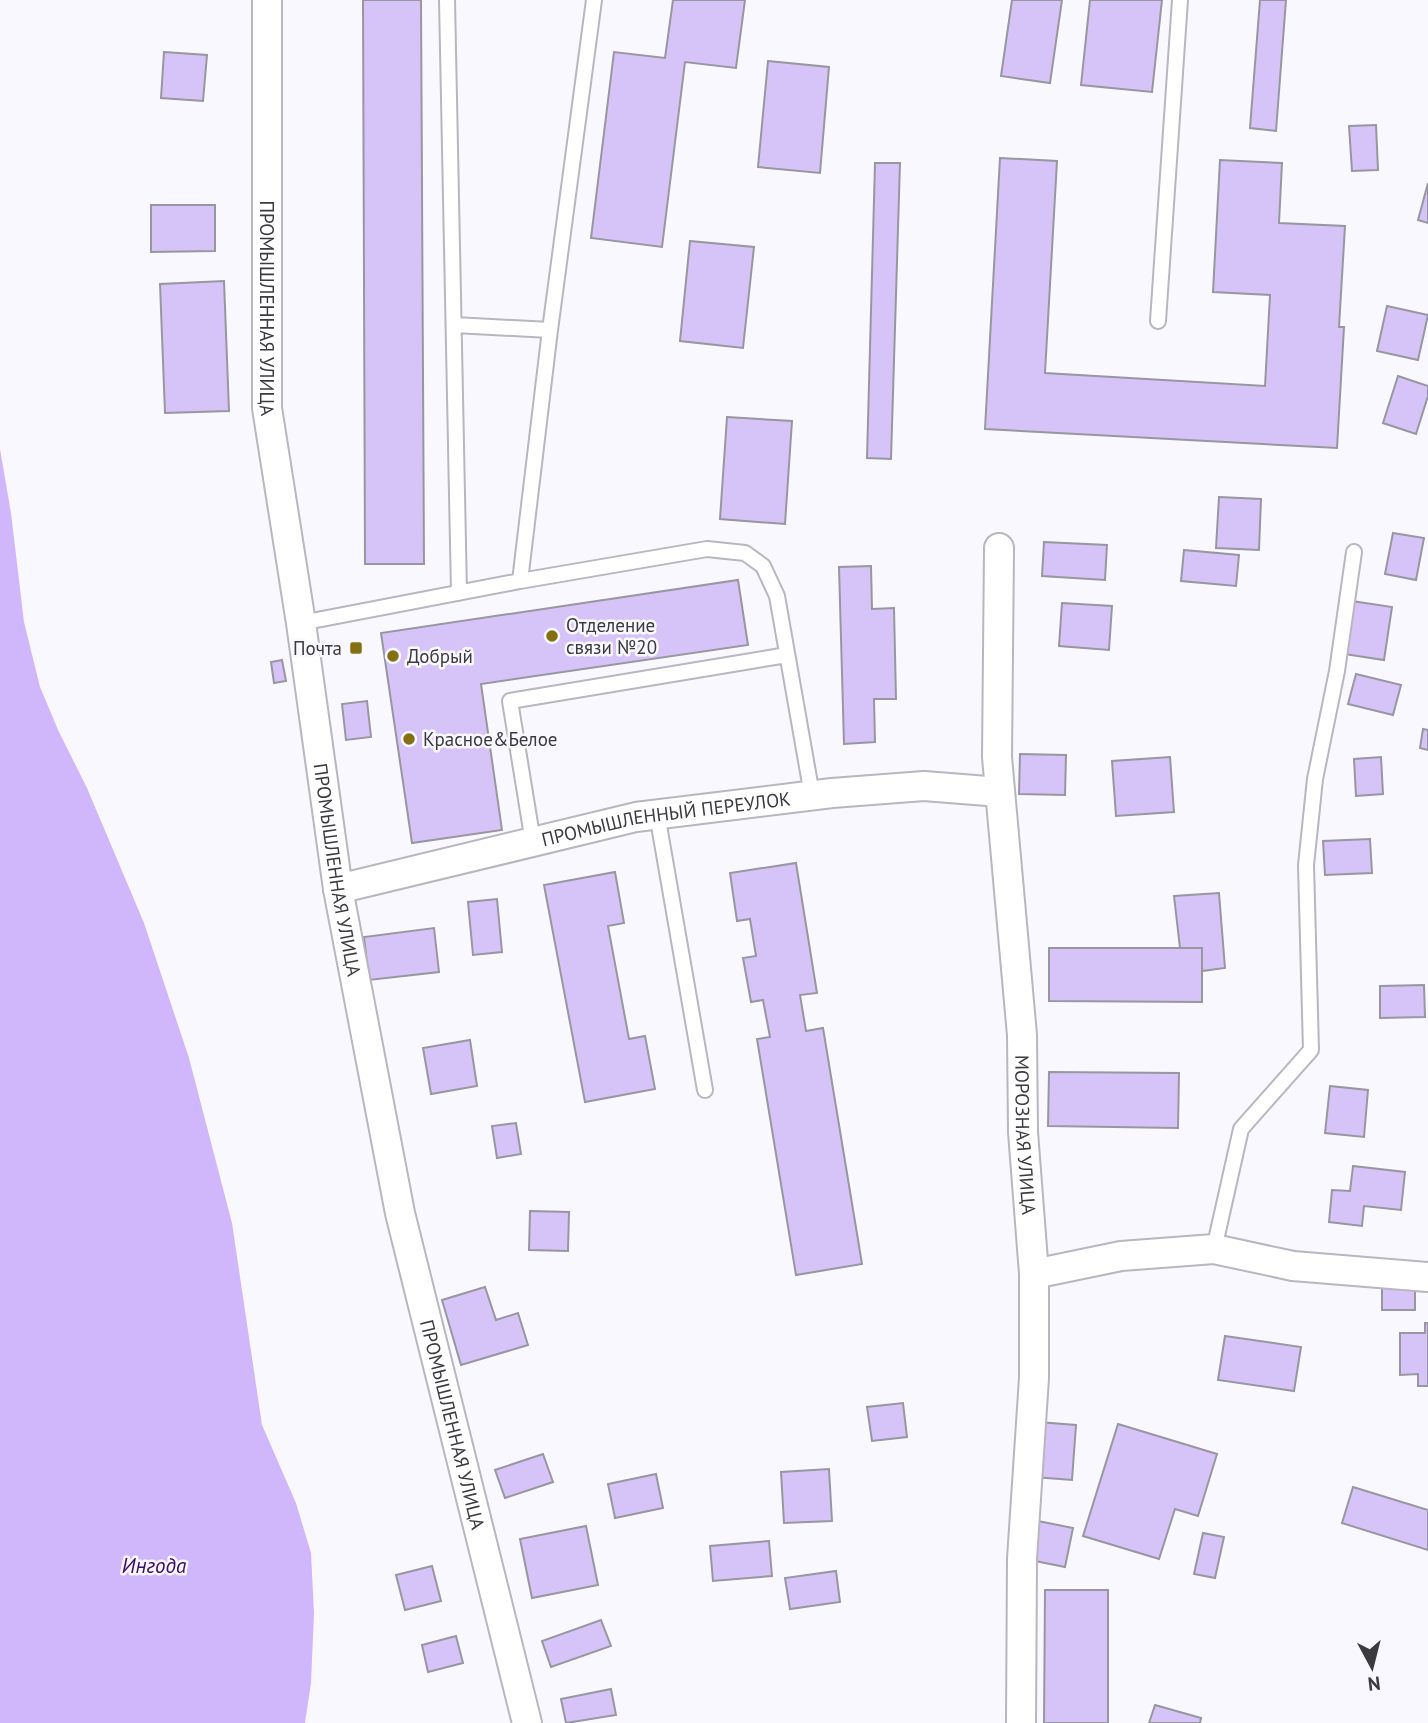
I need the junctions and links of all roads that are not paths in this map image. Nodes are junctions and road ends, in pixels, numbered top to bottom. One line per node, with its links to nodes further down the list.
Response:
1 (267, 0): 12 (street, ПРОМЫШЛЕННАЯ УЛИЦА)
2 (447, 0): 6 (lane)
3 (594, 0): 7 (lane)
4 (1180, 0): 5 (lane)
5 (1158, 321)
6 (455, 325): 7 (lane); 11 (lane)
7 (550, 330): 10 (lane)
8 (999, 548): 14 (street, МОРОЗНАЯ УЛИЦА)
9 (1354, 552): 20 (lane)
10 (520, 581): 11 (lane); 13 (lane)
11 (459, 593): 12 (lane)
12 (301, 623): 18 (street, ПРОМЫШЛЕННАЯ УЛИЦА)
13 (787, 655): 15 (lane); 17 (lane)
14 (1000, 792): 15 (street, ПРОМЫШЛЕННЫЙ ПЕРЕУЛОК); 21 (street, МОРОЗНАЯ УЛИЦА)
15 (812, 795): 16 (street, ПРОМЫШЛЕННЫЙ ПЕРЕУЛОК)
16 (657, 814): 17 (street, ПРОМЫШЛЕННЫЙ ПЕРЕУЛОК); 19 (lane)
17 (533, 842): 18 (street, ПРОМЫШЛЕННЫЙ ПЕРЕУЛОК)
18 (338, 889): 23 (street, ПРОМЫШЛЕННАЯ УЛИЦА)
19 (705, 1090)
20 (1214, 1249): 21 (street); 22 (street)
21 (1034, 1274): 24 (street, МОРОЗНАЯ УЛИЦА)
22 (1428, 1277)
23 (527, 1723)
24 (1021, 1723)

